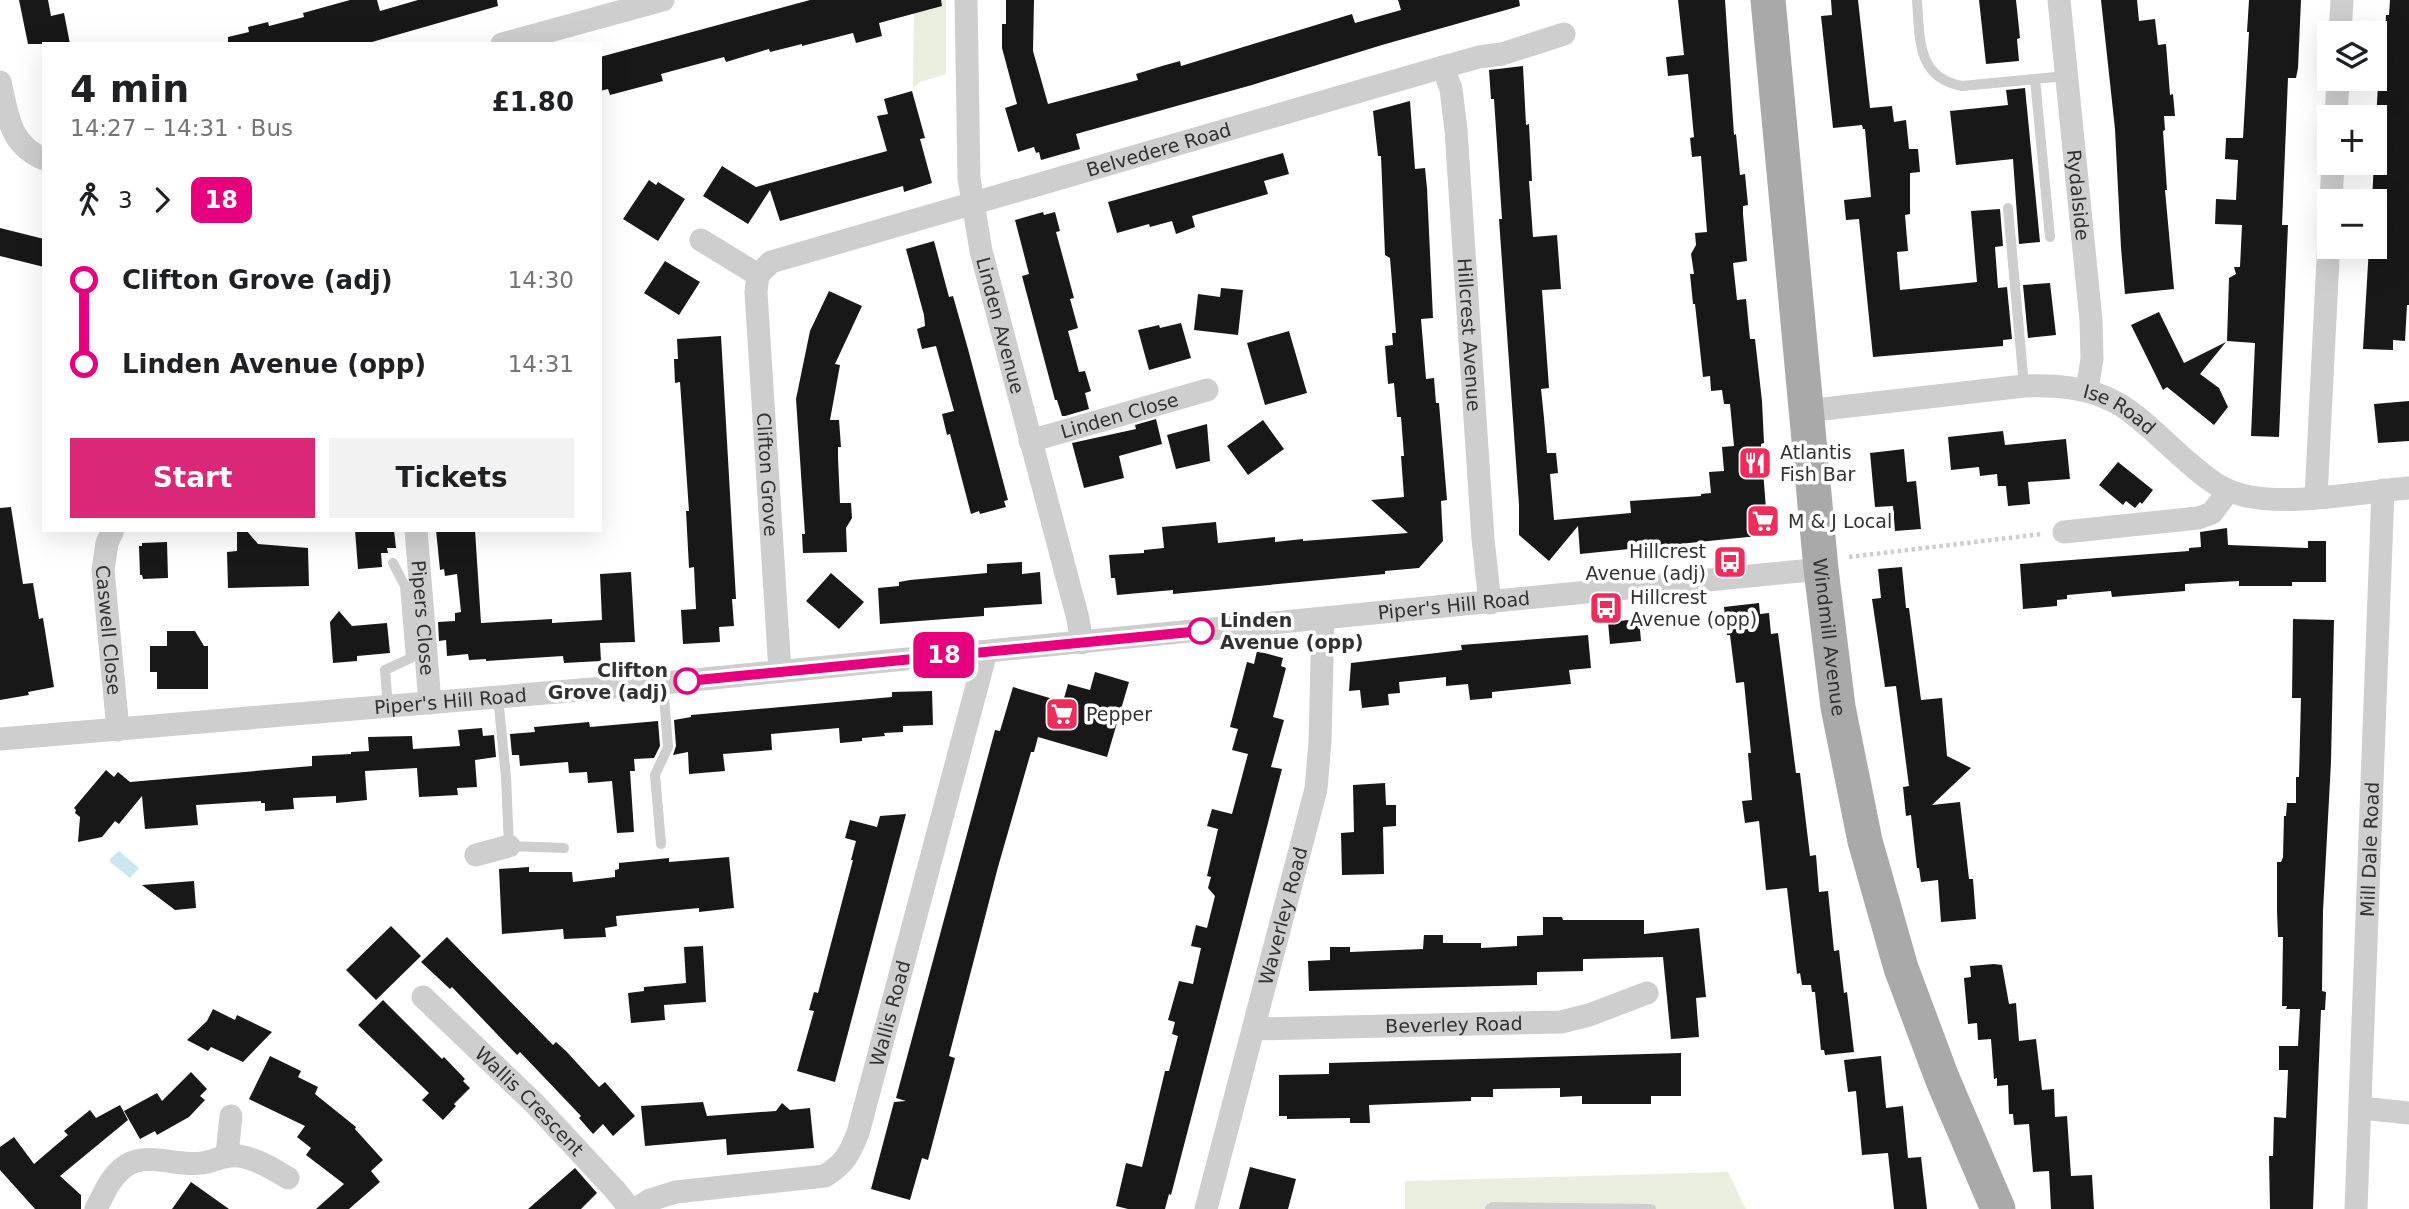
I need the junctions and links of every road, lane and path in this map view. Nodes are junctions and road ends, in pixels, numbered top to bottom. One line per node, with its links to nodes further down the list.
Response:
1 (663, 0): 9 (street)
2 (966, 0): 15 (street, Linden Avenue)
3 (1768, 0): 24 (main road, Windmill Avenue)
4 (1917, 0): 12 (lane)
5 (2059, 0): 11 (street, Rydalside)
6 (2342, 0): 7 (street)
7 (2341, 21)
8 (1564, 34): 10 (street, Belvedere Road)
9 (509, 42)
10 (1443, 67): 15 (street, Belvedere Road); 35 (street, Hillcrest Avenue)
11 (2067, 76): 12 (lane); 23 (street, Rydalside)
12 (2035, 79): 17 (lane)
13 (0, 82): 14 (street)
14 (37, 157)
15 (972, 203): 20 (street, Belvedere Road); 25 (street, Linden Avenue)
16 (2008, 208): 21 (lane)
17 (2050, 237)
18 (701, 240): 20 (street)
19 (2328, 259): 29 (street)
20 (758, 275): 39 (street, Clifton Grove)
21 (2024, 386): 23 (street, Ise Road); 24 (street, Ise Road)
22 (1207, 390): 25 (street, Linden Close)
23 (2087, 390): 28 (street, Ise Road)
24 (1806, 411): 34 (main road, Windmill Avenue)
25 (1030, 441): 37 (street, Linden Avenue)
26 (2409, 488): 27 (street, Ise Road)
27 (2383, 490): 29 (street, Ise Road); 53 (street, Mill Dale Road)
28 (2228, 491): 29 (street, Ise Road); 32 (street)
29 (2316, 497)
30 (112, 532): 44 (street, Caswell Close)
31 (416, 532): 42 (street, Pipers Close)
32 (2064, 532): 34 (path)
33 (393, 563): 43 (lane)
34 (1831, 564): 35 (street, Piper's Hill Road); 64 (main road, Windmill Avenue)
35 (1490, 603): 36 (street, Piper's Hill Road)
36 (1323, 619): 37 (street, Piper's Hill Road); 52 (street, Waverley Road)
37 (1082, 643): 38 (street, Piper's Hill Road)
38 (986, 652): 39 (street, Piper's Hill Road); 60 (street, Wallis Road)
39 (780, 671): 40 (street, Piper's Hill Road)
40 (663, 683): 41 (street, Piper's Hill Road); 46 (lane)
41 (498, 697): 42 (street, Piper's Hill Road); 47 (lane)
42 (430, 703): 43 (street, Piper's Hill Road)
43 (388, 707): 44 (street, Piper's Hill Road)
44 (118, 730): 45 (street, Piper's Hill Road)
45 (0, 739)
46 (661, 844)
47 (509, 846): 48 (lane); 49 (street)
48 (564, 848)
49 (476, 855)
50 (1647, 993): 52 (street, Beverley Road)
51 (423, 997): 59 (street, Wallis Crescent)
52 (1254, 1029): 61 (street, Waverley Road)
53 (2361, 1108): 54 (street); 65 (street, Mill Dale Road)
54 (2409, 1113)
55 (231, 1116): 56 (street)
56 (227, 1155): 57 (street); 58 (street)
57 (289, 1178)
58 (96, 1209)
59 (630, 1209)
60 (636, 1209)
61 (1206, 1209)
62 (1490, 1209): 63 (lane)
63 (1651, 1209)
64 (1998, 1209)
65 (2356, 1209)

